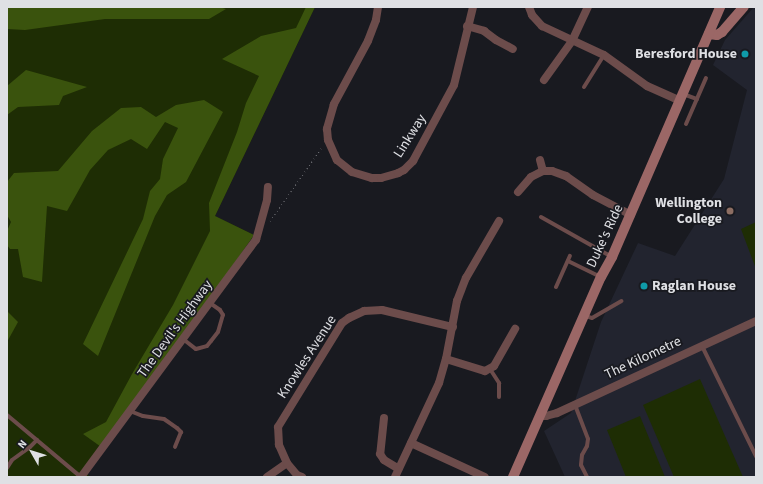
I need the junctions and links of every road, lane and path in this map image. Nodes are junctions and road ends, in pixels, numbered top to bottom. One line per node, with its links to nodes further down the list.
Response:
1 (378, 7): 18 (street, Linkway)
2 (473, 7): 7 (street, Linkway)
3 (529, 7): 9 (street)
4 (588, 7): 9 (street)
5 (720, 7): 8 (main road, Duke's Ride)
6 (744, 7): 8 (main road)
7 (467, 26): 10 (street); 18 (street, Linkway)
8 (708, 34): 15 (main road, Duke's Ride)
9 (572, 41): 11 (street); 13 (street)
10 (513, 49)
11 (604, 55): 14 (lane); 15 (street)
12 (706, 78): 16 (lane)
13 (544, 80)
14 (584, 87)
15 (681, 97): 16 (lane); 23 (main road, Duke's Ride)
16 (697, 99): 17 (lane)
17 (686, 124)
18 (328, 140): 26 (path)
19 (540, 160): 20 (street)
20 (543, 171): 22 (street); 23 (street)
21 (268, 187): 26 (street, The Devil's Highway)
22 (518, 192)
23 (630, 215): 28 (main road, Duke's Ride)
24 (541, 217): 28 (lane)
25 (499, 221): 36 (street)
26 (260, 229): 33 (street, The Devil's Highway)
27 (570, 256): 29 (lane)
28 (612, 257): 30 (main road, Duke's Ride)
29 (568, 261): 30 (lane); 31 (lane)
30 (602, 277): 34 (main road, Duke's Ride)
31 (556, 286)
32 (621, 301): 34 (lane)
33 (210, 303): 38 (street, The Devil's Highway); 38 (lane)
34 (585, 316): 46 (main road, Duke's Ride)
35 (756, 320): 39 (street, The Kilometre)
36 (453, 327): 40 (street); 52 (street, Knowles Avenue)
37 (515, 329): 41 (street)
38 (183, 339): 44 (street, The Devil's Highway)
39 (702, 345): 43 (street, The Kilometre); 51 (lane)
40 (446, 359): 41 (street); 49 (street)
41 (490, 369): 42 (lane)
42 (499, 397)
43 (575, 404): 46 (street, The Kilometre); 60 (lane)
44 (130, 411): 50 (lane); 55 (street, The Devil's Highway)
45 (7, 415): 48 (lane)
46 (540, 416): 59 (main road, Duke's Ride)
47 (384, 418): 54 (street)
48 (37, 440): 53 (lane); 55 (lane)
49 (411, 443): 54 (street); 58 (street)
50 (175, 447)
51 (756, 456)
52 (287, 463): 56 (street); 57 (street, Knowles Avenue)
53 (7, 468)
54 (397, 473)
55 (81, 477)
56 (267, 477)
57 (302, 477)
58 (485, 477)
59 (513, 477)
60 (587, 477)

